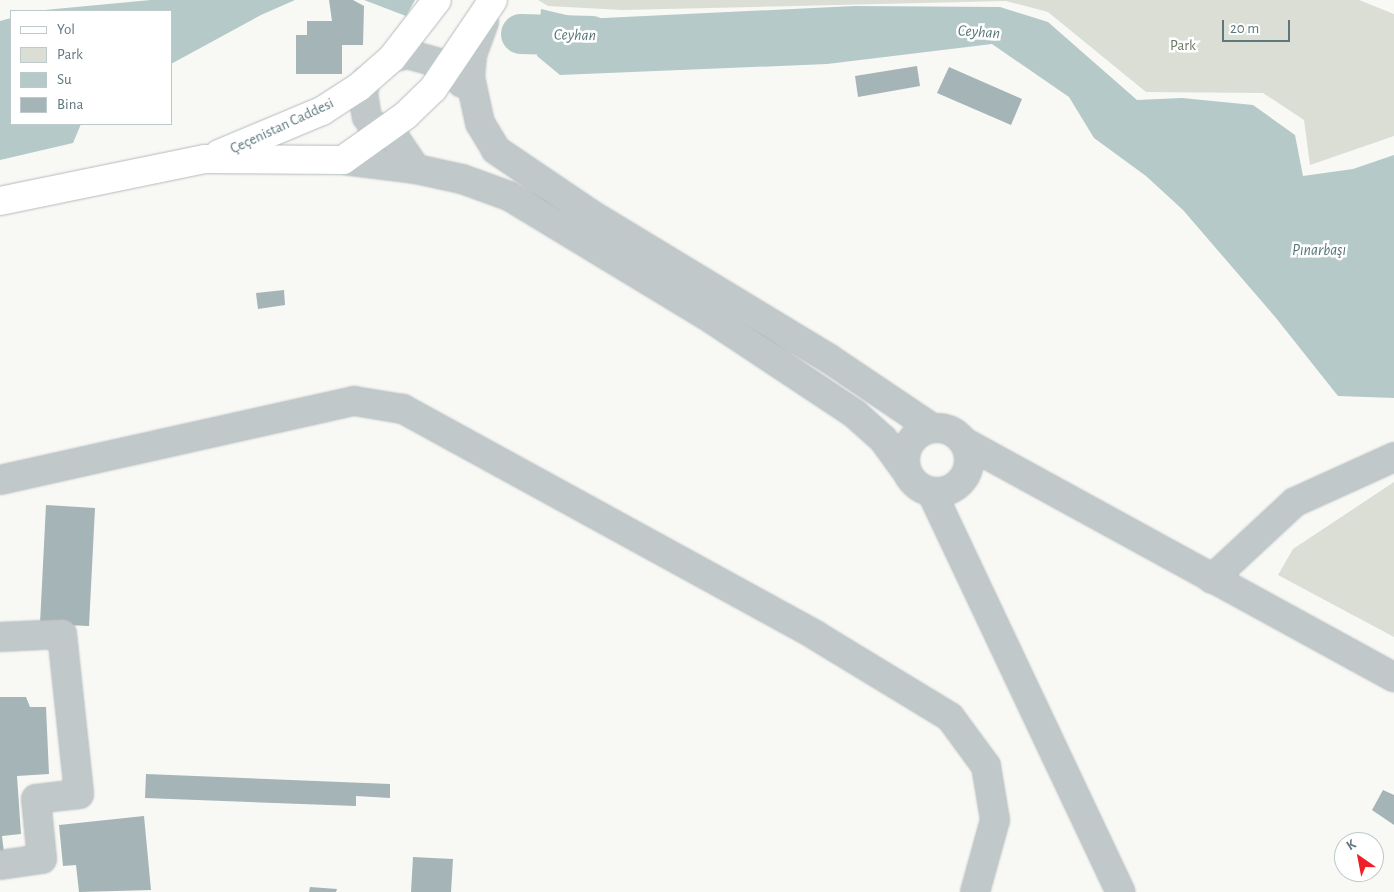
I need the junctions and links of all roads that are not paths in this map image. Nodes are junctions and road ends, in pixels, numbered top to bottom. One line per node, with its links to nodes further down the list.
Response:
1 (437, 0): 3 (main road, Çeçenistan Caddesi)
2 (494, 0): 4 (main road); 6 (street)
3 (392, 58): 4 (street); 5 (main road, Çeçenistan Caddesi)
4 (451, 66): 6 (street); 7 (main road)
5 (366, 80): 7 (street); 8 (main road, Çeçenistan Caddesi)
6 (473, 101): 12 (street)
7 (388, 128): 9 (main road); 10 (street)
8 (205, 159): 9 (main road); 11 (main road)
9 (343, 160): 10 (street)
10 (416, 169): 15 (street)
11 (0, 201)
12 (932, 428): 13 (street); 15 (street)
13 (964, 442): 17 (street); 18 (street)
14 (1394, 457): 18 (street)
15 (905, 469): 17 (street)
16 (0, 480): 22 (street)
17 (932, 493): 23 (street)
18 (1212, 579): 20 (street)
19 (0, 637): 21 (street)
20 (1394, 677)
21 (0, 865)
22 (975, 892)
23 (1121, 892)

